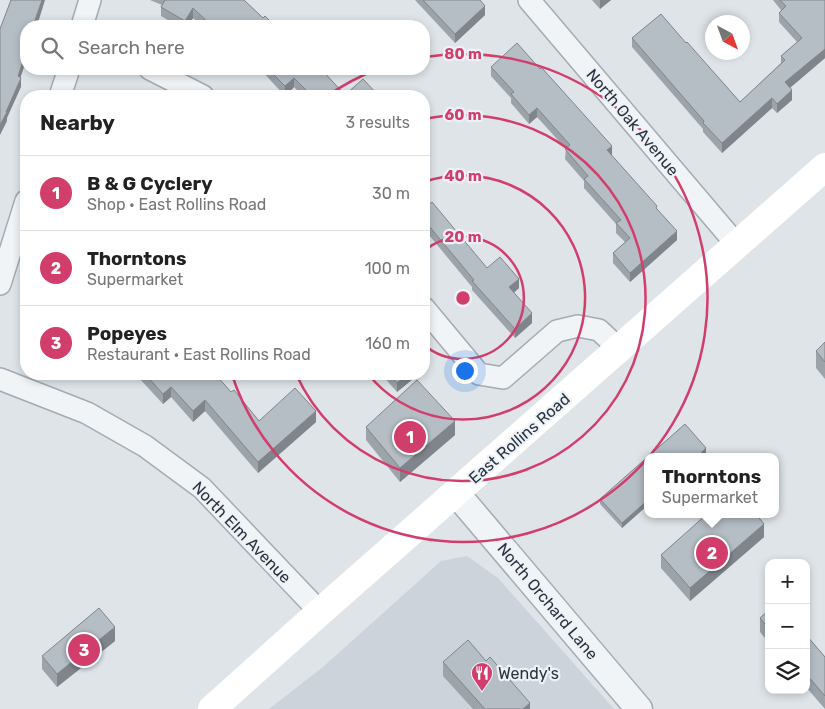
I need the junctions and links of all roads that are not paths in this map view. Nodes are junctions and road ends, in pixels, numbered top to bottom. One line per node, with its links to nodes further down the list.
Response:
1 (90, 0): 3 (street)
2 (528, 0): 10 (street, North Oak Avenue)
3 (84, 20)
4 (67, 75): 6 (street)
5 (162, 75): 7 (street)
6 (62, 90)
7 (191, 90)
8 (825, 167): 10 (main road, East Rollins Road)
9 (20, 221): 11 (street)
10 (737, 244): 13 (main road, East Rollins Road)
11 (0, 284)
12 (430, 315): 13 (street)
13 (619, 349): 15 (main road, East Rollins Road)
14 (0, 379): 16 (street, North Elm Avenue)
15 (456, 493): 16 (main road, East Rollins Road); 18 (street, North Orchard Lane)
16 (320, 612): 17 (main road, East Rollins Road)
17 (212, 709)
18 (639, 709)

